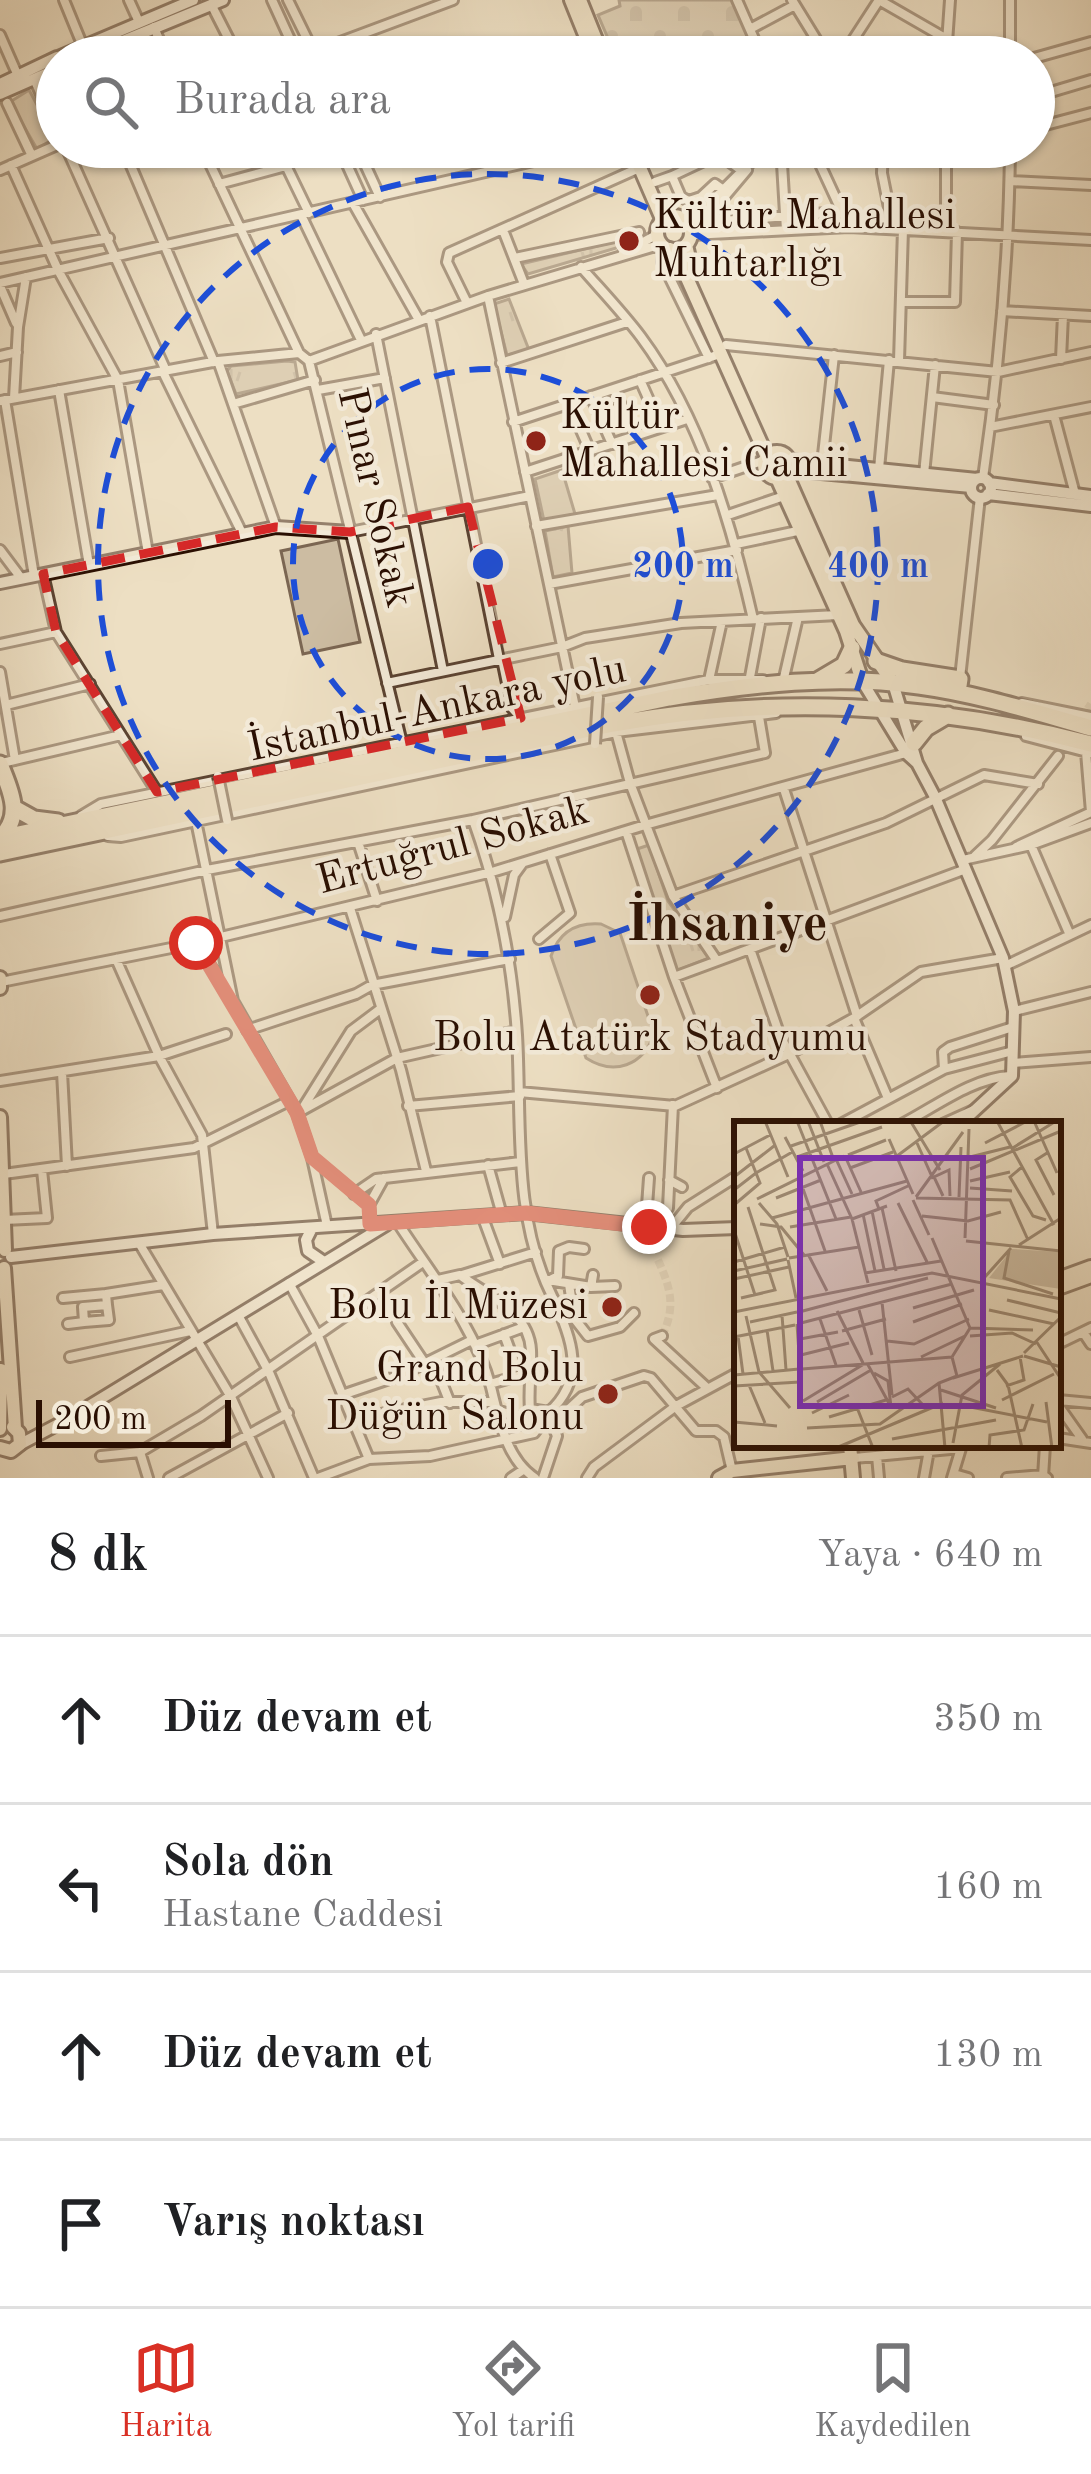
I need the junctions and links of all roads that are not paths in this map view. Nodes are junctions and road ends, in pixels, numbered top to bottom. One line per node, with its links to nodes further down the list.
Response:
1 (64, 0): 19 (street)
2 (129, 0): 15 (street)
3 (194, 0): 15 (main road)
4 (272, 0): 24 (street)
5 (288, 0): 25 (street)
6 (453, 0): 26 (street)
7 (571, 0): 27 (main road)
8 (580, 0): 28 (main road)
9 (737, 0): 17 (street)
10 (950, 0): 33 (street)
11 (1010, 0): 34 (street)
12 (877, 1): 31 (street); 32 (street)
13 (217, 2): 16 (main road); 23 (street)
14 (793, 2): 17 (street); 30 (street)
15 (139, 22): 20 (main road)
16 (154, 27): 21 (main road); 22 (street)
17 (750, 28): 29 (street)
18 (0, 35): 38 (street)
19 (78, 36)
20 (115, 36)
21 (131, 36)
22 (158, 36)
23 (229, 36)
24 (289, 36)
25 (306, 36)
26 (361, 36)
27 (588, 36)
28 (591, 36)
29 (753, 36)
30 (813, 36)
31 (855, 36)
32 (941, 36)
33 (945, 36)
34 (1010, 36)
35 (1091, 42): 36 (street)
36 (1055, 52)
37 (36, 67): 38 (main road)
38 (18, 76): 41 (main road)
39 (34, 80): 42 (street); 44 (main road)
40 (1091, 80): 43 (street)
41 (0, 84)
42 (36, 84)
43 (1055, 91)
44 (3, 99): 48 (street)
45 (1091, 113): 46 (street)
46 (1055, 122)
47 (36, 155): 48 (street)
48 (32, 156): 49 (street)
49 (11, 164): 70 (street); 98 (street)
50 (72, 168): 95 (street)
51 (132, 168): 97 (street)
52 (212, 168): 75 (street, Pınar Sokak)
53 (279, 168): 75 (street)
54 (287, 168): 81 (street)
55 (346, 168): 79 (street)
56 (367, 168): 78 (street)
57 (505, 168): 78 (street)
58 (638, 168): 88 (street)
59 (641, 168): 93 (main road)
60 (648, 168): 74 (main road)
61 (689, 168): 72 (street)
62 (738, 168): 71 (street)
63 (743, 168): 71 (street)
64 (747, 168): 82 (street)
65 (782, 168): 83 (street)
66 (821, 168): 80 (street)
67 (882, 168): 87 (street)
68 (947, 168): 90 (street)
69 (1010, 168): 73 (street)
70 (0, 170)
71 (741, 170): 77 (street)
72 (672, 176): 74 (street); 77 (street)
73 (1010, 181): 76 (street); 94 (street)
74 (656, 182): 93 (main road)
75 (220, 184): 86 (street, Pınar Sokak)
76 (1091, 185)
77 (722, 189): 93 (street)
78 (380, 197): 79 (street)
79 (358, 202): 81 (street); 114 (street)
80 (840, 212): 83 (street); 85 (street)
81 (305, 214): 86 (street); 118 (street)
82 (710, 214): 84 (street); 93 (street)
83 (785, 216): 84 (street); 89 (street)
84 (734, 220): 92 (street)
85 (848, 227): 87 (street); 89 (street)
86 (239, 229): 97 (street); 122 (street, Pınar Sokak)
87 (898, 229): 90 (street); 108 (street)
88 (503, 230): 101 (street); 109 (street)
89 (786, 230): 92 (street)
90 (951, 231): 94 (street); 108 (street)
91 (639, 232): 101 (street)
92 (735, 232): 93 (street)
93 (674, 234): 102 (street); 120 (main road)
94 (1008, 237): 96 (street); 110 (street)
95 (109, 238): 98 (street); 99 (street)
96 (1091, 240)
97 (166, 245): 99 (street); 128 (street)
98 (49, 249): 100 (street); 103 (street)
99 (117, 256): 103 (street); 131 (street)
100 (0, 258)
101 (514, 258): 105 (street)
102 (581, 267): 105 (street); 115 (street)
103 (58, 269): 104 (street); 135 (street)
104 (26, 277): 106 (street); 116 (street)
105 (524, 284): 107 (street)
106 (0, 285): 116 (street)
107 (488, 296): 109 (street); 129 (street)
108 (901, 302): 126 (street)
109 (467, 303): 112 (street)
110 (1002, 311): 111 (street); 132 (street)
111 (1063, 315): 113 (street); 125 (street)
112 (430, 316): 114 (street); 169 (street)
113 (1091, 316)
114 (419, 320): 117 (street)
115 (627, 322): 129 (street); 133 (street)
116 (18, 327): 119 (street)
117 (376, 334): 118 (street); 134 (street)
118 (361, 340): 127 (street)
119 (17, 352): 124 (street); 142 (street)
120 (718, 352): 123 (street); 133 (street); 155 (main road)
121 (1091, 352): 125 (street)
122 (299, 353): 127 (street, Pınar Sokak); 128 (street)
123 (834, 355): 126 (street); 156 (street)
124 (0, 356)
125 (1061, 359): 132 (street)
126 (894, 360): 130 (street); 157 (street)
127 (309, 361): 137 (street, Pınar Sokak)
128 (216, 362): 131 (street); 143 (street)
129 (501, 363): 149 (street)
130 (935, 365): 132 (street); 141 (street)
131 (164, 372): 135 (street); 176 (street)
132 (998, 372): 145 (street)
133 (663, 373): 136 (street); 148 (street)
134 (385, 379): 137 (street); 171 (street)
135 (118, 380): 139 (street); 179 (street)
136 (640, 380): 138 (street); 150 (street)
137 (316, 385): 143 (street); 175 (street, Pınar Sokak)
138 (614, 388): 140 (street); 152 (street)
139 (59, 390): 142 (street); 180 (street)
140 (591, 396): 144 (street); 153 (street)
141 (932, 397): 145 (street); 160 (street)
142 (6, 400): 181 (street)
143 (233, 404): 173 (street)
144 (569, 404): 149 (street); 154 (street)
145 (994, 405): 151 (street)
146 (1091, 407): 147 (street)
147 (1054, 415): 151 (street); 163 (street)
148 (687, 419): 150 (street); 161 (street)
149 (513, 422): 159 (street)
150 (661, 427): 152 (street)
151 (990, 427): 162 (street)
152 (634, 436): 153 (street)
153 (611, 444): 154 (street)
154 (590, 451): 159 (street)
155 (768, 457): 158 (main road); 158 (main road); 161 (street)
156 (822, 464): 157 (main road); 158 (main road)
157 (878, 469): 160 (main road)
158 (785, 471): 162 (main road); 165 (main road); 193 (main road)
159 (525, 472): 166 (street)
160 (924, 474): 162 (main road)
161 (712, 478): 164 (street)
162 (981, 486): 163 (main road); 168 (main road); 204 (street)
163 (1075, 494): 167 (main road)
164 (719, 495): 170 (street); 172 (street)
165 (787, 495): 170 (street); 174 (main road)
166 (530, 496): 169 (street); 172 (street)
167 (1091, 496)
168 (1091, 506)
169 (468, 508): 171 (street); 192 (street)
170 (728, 515): 177 (street)
171 (411, 519): 175 (street); 194 (street)
172 (536, 526): 183 (street)
173 (276, 527): 175 (main road); 176 (main road)
174 (802, 530): 177 (street); 184 (main road)
175 (350, 532): 200 (street, Pınar Sokak)
176 (242, 533): 179 (main road)
177 (737, 547): 183 (street); 186 (street)
178 (0, 550): 181 (street)
179 (148, 553): 180 (main road)
180 (88, 565): 181 (main road)
181 (33, 576): 182 (main road); 188 (street)
182 (0, 583)
183 (549, 584): 190 (street)
184 (839, 615): 185 (street); 191 (main road)
185 (798, 617): 186 (street); 201 (street)
186 (757, 619): 187 (street); 196 (street)
187 (722, 621): 190 (street); 197 (street)
188 (56, 632): 189 (street); 203 (street)
189 (0, 644)
190 (562, 647): 192 (street); 208 (street)
191 (852, 648): 198 (main road); 199 (highway)
192 (500, 659): 194 (street); 215 (street)
193 (876, 661): 202 (main road); 204 (highway)
194 (443, 671): 200 (street)
195 (0, 674): 207 (street)
196 (750, 677): 197 (street); 201 (street)
197 (709, 680): 208 (street)
198 (862, 681): 199 (highway, İstanbul-Ankara yolu); 202 (highway, İstanbul-Ankara yolu); 210 (main road)
199 (813, 682): 201 (highway, İstanbul-Ankara yolu)
200 (387, 683): 219 (street, Pınar Sokak)
201 (783, 683): 236 (highway, İstanbul-Ankara yolu)
202 (892, 683): 204 (highway, İstanbul-Ankara yolu); 211 (main road)
203 (90, 684): 207 (street); 218 (street)
204 (959, 686): 206 (highway)
205 (598, 697): 220 (street, bridge)
206 (996, 702): 214 (street); 216 (highway)
207 (6, 705): 224 (street)
208 (575, 707): 215 (street)
209 (804, 707): 210 (highway); 213 (street); 240 (highway)
210 (878, 709): 211 (highway); 222 (main road)
211 (903, 710): 212 (highway); 222 (main road)
212 (949, 715): 221 (highway); 222 (highway)
213 (759, 717): 217 (street); 226 (street)
214 (1091, 717)
215 (520, 718): 219 (street)
216 (1091, 728)
217 (616, 733): 226 (street); 235 (street)
218 (121, 735): 224 (street); 229 (street)
219 (402, 742): 229 (street)
220 (595, 744)
221 (1089, 750): 232 (street)
222 (913, 752): 228 (street, Ertuğrul Sokak); 230 (main road)
223 (1058, 755): 227 (street)
224 (5, 762): 231 (highway)
225 (218, 776): 233 (street, bridge)
226 (630, 783): 234 (street); 238 (street)
227 (1038, 784): 230 (street); 243 (street)
228 (784, 789): 238 (street, Ertuğrul Sokak); 247 (street)
229 (158, 792): 236 (street)
230 (935, 797): 247 (street); 252 (main road)
231 (16, 809): 236 (highway); 241 (highway)
232 (1091, 812): 246 (street)
233 (227, 820)
234 (473, 820): 242 (street); 255 (street)
235 (196, 821): 240 (street); 254 (street)
236 (69, 823): 241 (highway, İstanbul-Ankara yolu)
237 (1091, 823): 244 (street)
238 (645, 825): 239 (street, Ertuğrul Sokak); 256 (street)
239 (626, 831): 250 (street, Ertuğrul Sokak); 272 (street)
240 (88, 834): 245 (highway)
241 (0, 838)
242 (358, 842): 254 (street); 257 (street)
243 (988, 844): 248 (street); 252 (street)
244 (1031, 845): 246 (street); 263 (street)
245 (27, 847): 249 (highway); 253 (highway)
246 (1015, 848): 248 (street)
247 (803, 851): 256 (street); 260 (street)
248 (998, 851): 252 (street)
249 (0, 853)
250 (550, 854): 251 (street, Ertuğrul Sokak); 265 (street)
251 (523, 862): 255 (street, Ertuğrul Sokak); 261 (street)
252 (968, 862): 260 (street); 271 (main road)
253 (0, 866)
254 (207, 870): 259 (street); 264 (street)
255 (492, 872): 257 (street, Ertuğrul Sokak); 261 (street)
256 (673, 896): 270 (street)
257 (377, 901): 258 (street, Ertuğrul Sokak)
258 (350, 908): 264 (street, Ertuğrul Sokak); 274 (street)
259 (0, 916)
260 (825, 922): 267 (street); 279 (street)
261 (503, 925): 269 (street)
262 (1091, 925): 263 (street)
263 (1069, 933): 271 (street)
264 (222, 937): 266 (street, Ertuğrul Sokak); 276 (street)
265 (539, 939)
266 (196, 943): 268 (street, Ertuğrul Sokak); 276 (street)
267 (751, 949): 270 (street); 284 (street)
268 (116, 959): 273 (street, Ertuğrul Sokak); 285 (street)
269 (510, 959): 274 (street); 282 (street)
270 (717, 961): 272 (street)
271 (1004, 962): 278 (main road); 279 (street)
272 (674, 976): 292 (street)
273 (0, 983)
274 (372, 985): 277 (street); 281 (street)
275 (1091, 992): 278 (street)
276 (233, 1000): 281 (street)
277 (380, 1010): 287 (street); 298 (street)
278 (1014, 1011): 280 (main road)
279 (855, 1017): 284 (street); 294 (street)
280 (1014, 1027): 288 (main road); 289 (street)
281 (248, 1030): 295 (street)
282 (516, 1031): 287 (street); 293 (street)
283 (226, 1034): 285 (street)
284 (791, 1053): 292 (street); 301 (street)
285 (159, 1056): 290 (street); 306 (street)
286 (1091, 1057): 288 (street)
287 (397, 1058): 296 (street); 298 (street)
288 (1012, 1064): 289 (street); 299 (main road); 303 (street)
289 (944, 1069): 294 (street)
290 (62, 1072): 291 (street); 310 (street)
291 (0, 1081)
292 (717, 1088): 297 (street)
293 (519, 1094): 296 (street); 297 (street); 308 (street)
294 (887, 1096): 302 (street)
295 (289, 1101): 298 (street); 306 (street)
296 (408, 1106): 312 (street)
297 (673, 1106): 317 (street)
298 (300, 1110): 307 (street)
299 (974, 1110): 304 (street); 305 (main road)
300 (0, 1117): 313 (main road)
301 (826, 1121)
302 (848, 1121)
303 (907, 1121)
304 (950, 1121)
305 (964, 1121)
306 (205, 1144): 310 (street); 333 (street)
307 (312, 1157): 319 (street); 329 (street)
308 (521, 1162): 309 (street); 323 (street)
309 (488, 1165): 312 (street); 324 (street)
310 (67, 1166): 311 (street)
311 (42, 1170): 313 (street); 326 (street)
312 (426, 1171): 314 (street)
313 (2, 1174): 326 (main road)
314 (384, 1178): 319 (street); 320 (street)
315 (649, 1178): 321 (street)
316 (734, 1178): 332 (street)
317 (669, 1180): 318 (street); 322 (street)
318 (682, 1187)
319 (354, 1194): 320 (street)
320 (369, 1205): 328 (street)
321 (647, 1206)
322 (668, 1208)
323 (526, 1213): 324 (main road); 332 (main road); 337 (street)
324 (502, 1215): 325 (main road)
325 (483, 1218): 327 (main road); 341 (street)
326 (4, 1220): 338 (main road)
327 (394, 1223): 328 (main road); 334 (main road); 340 (street)
328 (370, 1224): 329 (main road); 334 (main road)
329 (327, 1227): 330 (main road)
330 (312, 1228): 333 (main road); 339 (main road)
331 (734, 1228): 332 (main road)
332 (670, 1229)
333 (213, 1234): 335 (main road)
334 (365, 1238): 339 (main road)
335 (138, 1241): 338 (main road); 350 (street)
336 (584, 1249): 347 (street)
337 (536, 1252): 341 (street); 347 (street)
338 (4, 1258): 388 (main road)
339 (324, 1262): 348 (main road)
340 (423, 1262): 346 (street); 365 (street)
341 (500, 1264): 343 (street)
342 (1091, 1271): 345 (main road); 352 (main road)
343 (460, 1275): 346 (street); 361 (street)
344 (592, 1275): 353 (street)
345 (1061, 1278)
346 (438, 1280): 367 (street)
347 (546, 1280): 349 (street); 386 (street)
348 (289, 1283): 357 (main road); 365 (street)
349 (569, 1284): 353 (street); 356 (street)
350 (163, 1285): 355 (street); 364 (street)
351 (615, 1286): 353 (street)
352 (1061, 1286)
353 (591, 1287)
354 (63, 1298): 355 (street)
355 (107, 1299): 358 (street); 358 (street)
356 (634, 1313)
357 (238, 1314): 364 (main road); 372 (street)
358 (84, 1322): 360 (street)
359 (397, 1322): 371 (street)
360 (68, 1324)
361 (524, 1327): 363 (street); 373 (street)
362 (1087, 1330): 368 (street)
363 (504, 1334): 367 (street); 373 (street)
364 (194, 1336): 370 (street); 378 (street); 388 (main road)
365 (318, 1336): 372 (street); 377 (street)
366 (662, 1336): 376 (street)
367 (474, 1342): 371 (street); 375 (street)
368 (1091, 1344)
369 (0, 1357): 388 (main road)
370 (70, 1357)
371 (429, 1362): 377 (street); 379 (street)
372 (268, 1370): 378 (street); 384 (street)
373 (530, 1372): 375 (street); 383 (street)
374 (734, 1374): 376 (street)
375 (490, 1384): 380 (street)
376 (706, 1387): 381 (street)
377 (345, 1394): 385 (street)
378 (231, 1397): 387 (street); 393 (street)
379 (450, 1403): 380 (street); 385 (street)
380 (496, 1406): 386 (street); 389 (street)
381 (676, 1406): 386 (street); 400 (street); 410 (street)
382 (1061, 1406): 390 (street)
383 (530, 1409): 386 (street); 386 (street)
384 (288, 1413): 387 (street); 407 (street)
385 (355, 1419): 397 (street)
386 (545, 1421): 389 (street); 409 (street)
387 (248, 1432): 405 (street); 406 (street)
388 (8, 1440)
389 (507, 1441): 397 (street); 398 (street)
390 (1086, 1441)
391 (911, 1448): 392 (street); 395 (street)
392 (934, 1448): 413 (street)
393 (140, 1451): 396 (street); 404 (street)
394 (851, 1452): 395 (street); 399 (main road); 411 (main road)
395 (883, 1452): 412 (street)
396 (100, 1456)
397 (369, 1459): 401 (street)
398 (523, 1470): 408 (street); 409 (street)
399 (761, 1473): 400 (main road)
400 (726, 1474)
401 (331, 1476): 407 (street)
402 (953, 1476): 414 (street)
403 (1044, 1477): 415 (street)
404 (148, 1478)
405 (169, 1478)
406 (268, 1478)
407 (316, 1478)
408 (511, 1478)
409 (539, 1478)
410 (587, 1478)
411 (853, 1478)
412 (879, 1478)
413 (924, 1478)
414 (968, 1478)
415 (1007, 1478)

